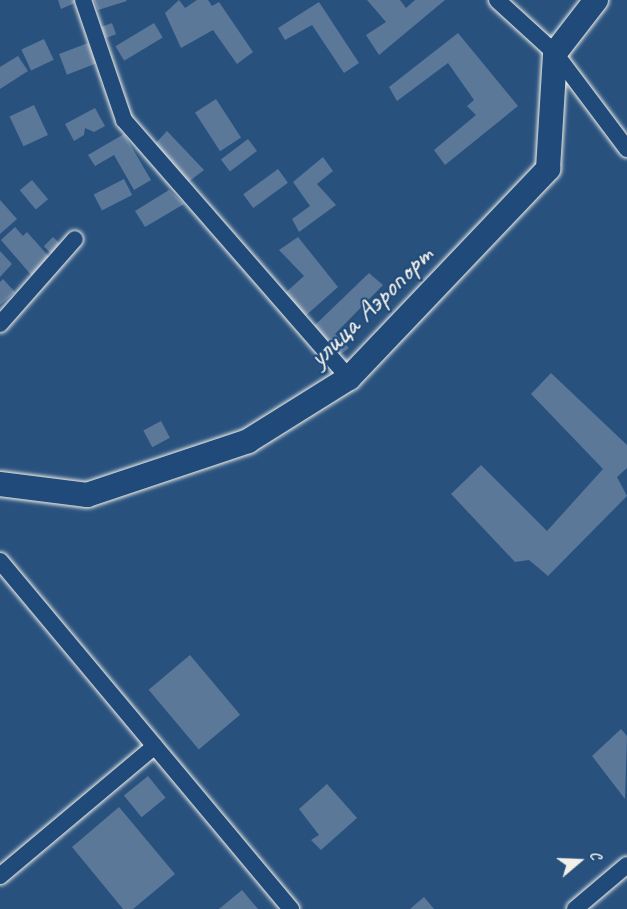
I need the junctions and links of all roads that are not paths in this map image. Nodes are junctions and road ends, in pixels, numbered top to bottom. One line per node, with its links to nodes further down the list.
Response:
1 (83, 0): 8 (street)
2 (497, 0): 4 (street)
3 (596, 0): 4 (main road)
4 (555, 53): 5 (street); 8 (main road, улица Аэропорт)
5 (627, 148)
6 (75, 239): 7 (street)
7 (0, 324)
8 (349, 378): 9 (main road, улица Аэропорт)
9 (0, 484)
10 (0, 561): 11 (street)
11 (155, 746): 13 (street); 14 (street)
12 (627, 865): 15 (street)
13 (0, 876)
14 (291, 909)
15 (574, 909)

